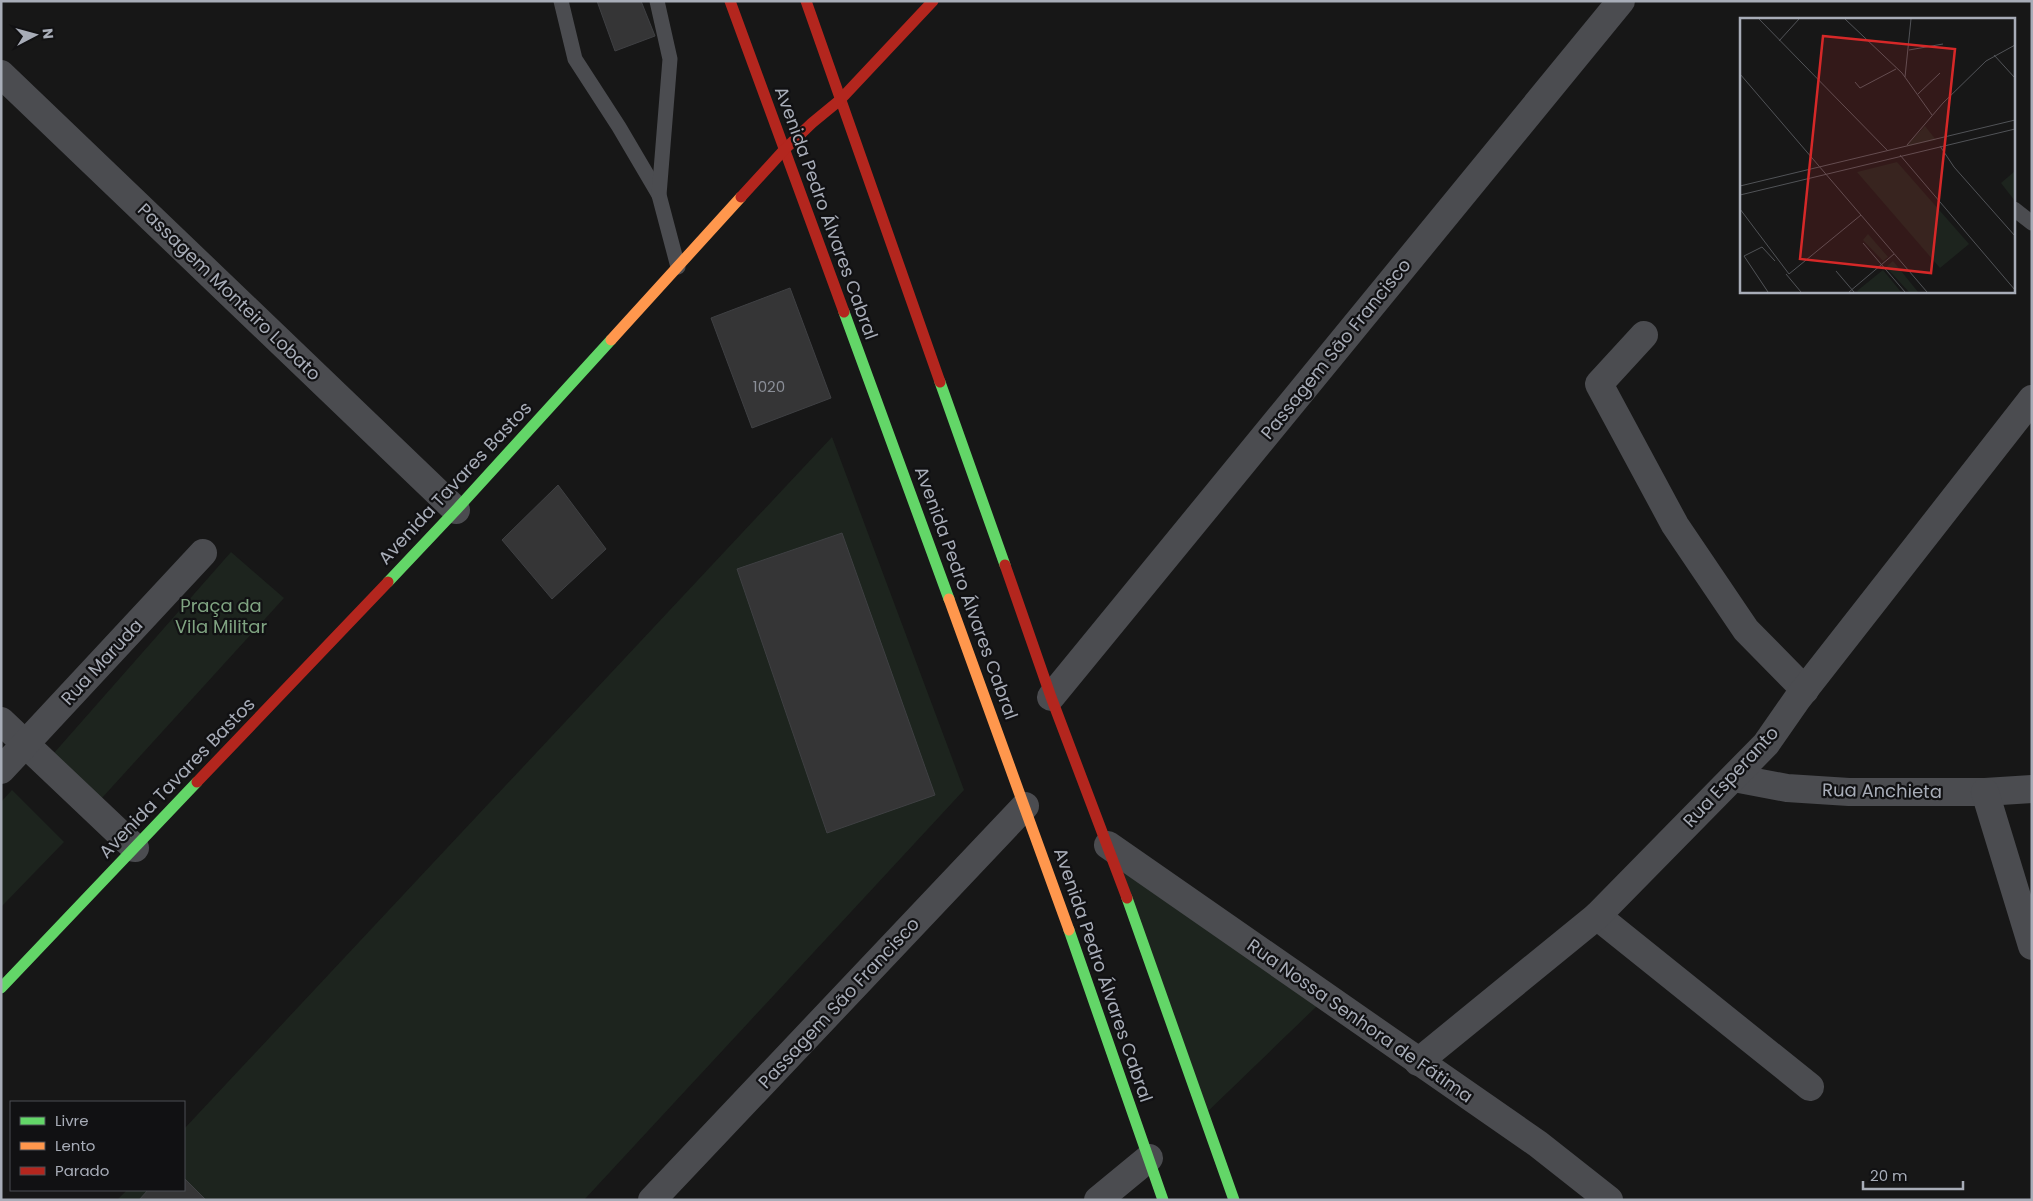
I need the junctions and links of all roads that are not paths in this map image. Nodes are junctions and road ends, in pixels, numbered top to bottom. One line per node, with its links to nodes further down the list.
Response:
1 (561, 1): 10 (lane)
2 (657, 1): 10 (lane)
3 (730, 1): 9 (main road, Avenida Pedro Álvares Cabral)
4 (806, 1): 8 (main road)
5 (933, 1): 8 (main road, Avenida Tavares Bastos)
6 (1620, 1): 19 (street, Passagem São Francisco)
7 (1, 74): 16 (street, Passagem Monteiro Lobato)
8 (840, 100): 9 (main road, Avenida Tavares Bastos); 19 (main road)
9 (784, 150): 13 (main road, Avenida Tavares Bastos); 26 (main road, Avenida Pedro Álvares Cabral)
10 (659, 195): 13 (lane)
11 (2016, 211): 12 (lane)
12 (2032, 223)
13 (678, 267): 16 (main road, Avenida Tavares Bastos)
14 (1644, 335): 18 (street)
15 (2032, 399): 18 (street, Rua Esperanto)
16 (456, 510): 28 (main road, Avenida Tavares Bastos)
17 (203, 554): 21 (street, Rua Maruda)
18 (1804, 690): 23 (street, Rua Esperanto)
19 (1051, 697): 27 (main road)
20 (1, 721): 21 (street)
21 (26, 744): 22 (street, Rua Maruda); 28 (street)
22 (1, 770)
23 (1734, 778): 25 (street, Rua Anchieta); 29 (street, Rua Esperanto)
24 (2032, 789): 25 (street, Rua Anchieta)
25 (1985, 792): 30 (street)
26 (1026, 806): 34 (main road, Avenida Pedro Álvares Cabral); 35 (street, Passagem São Francisco)
27 (1108, 845): 32 (street, Rua Nossa Senhora de Fátima); 38 (main road)
28 (134, 848): 31 (main road, Avenida Tavares Bastos)
29 (1597, 916): 32 (street, Rua Esperanto); 33 (street)
30 (2032, 946)
31 (1, 988)
32 (1418, 1062): 39 (street, Rua Nossa Senhora de Fátima)
33 (1810, 1087)
34 (1149, 1158): 36 (street); 37 (main road, Avenida Pedro Álvares Cabral)
35 (652, 1200)
36 (1098, 1200)
37 (1163, 1200)
38 (1234, 1200)
39 (1610, 1200)

